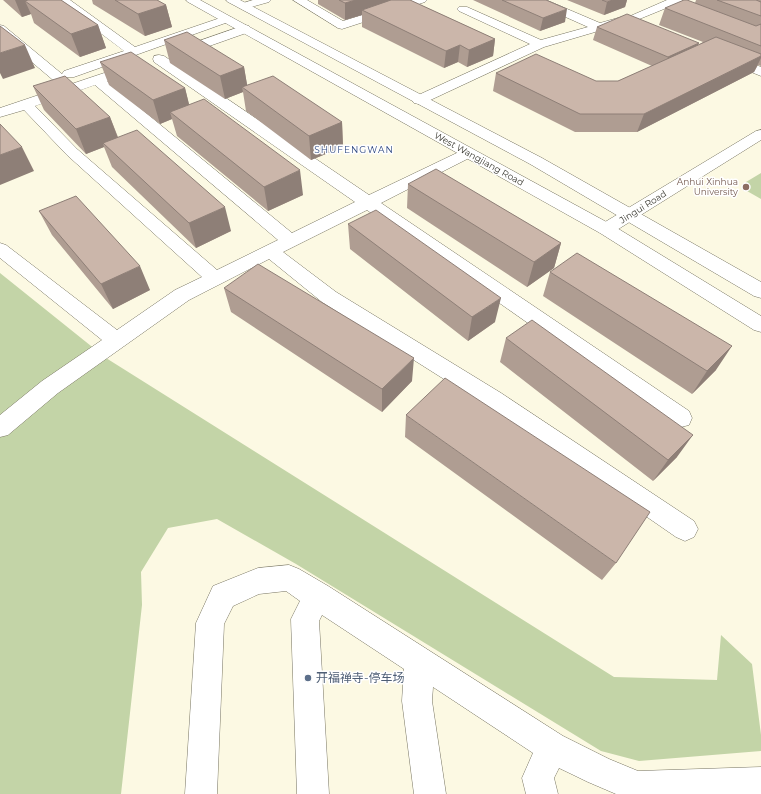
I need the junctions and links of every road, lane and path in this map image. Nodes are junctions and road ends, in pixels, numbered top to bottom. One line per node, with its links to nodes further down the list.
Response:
1 (63, 0): 19 (main road)
2 (192, 0): 13 (main road, West Wangjiang Road)
3 (265, 0): 8 (main road)
4 (299, 0): 5 (main road)
5 (421, 0)
6 (536, 0): 15 (main road)
7 (677, 0): 11 (main road)
8 (238, 3): 26 (main road)
9 (641, 5): 11 (main road)
10 (462, 9): 18 (main road)
11 (653, 10): 12 (main road)
12 (633, 18): 14 (main road); 15 (main road)
13 (227, 19): 17 (main road, West Wangjiang Road); 19 (main road)
14 (647, 24)
15 (599, 27): 18 (main road)
16 (0, 29): 23 (main road)
17 (245, 30): 21 (main road); 30 (main road, West Wangjiang Road)
18 (540, 44): 26 (main road)
19 (133, 51): 23 (main road)
20 (718, 54): 22 (main road)
21 (159, 59): 24 (main road); 31 (main road)
22 (761, 72)
23 (58, 77): 25 (main road)
24 (97, 80): 27 (main road); 34 (main road)
25 (44, 82)
26 (419, 100): 32 (main road)
27 (26, 104): 28 (main road); 37 (main road)
28 (0, 113)
29 (761, 134): 32 (main road, Jingui Road)
30 (468, 153): 31 (main road); 33 (main road, West Wangjiang Road)
31 (368, 202): 34 (main road); 41 (main road)
32 (629, 215): 33 (main road, Jingui Road); 38 (main road)
33 (606, 229): 39 (main road, West Wangjiang Road)
34 (291, 241): 36 (main road)
35 (0, 249): 40 (main road)
36 (270, 251): 37 (main road); 43 (main road)
37 (215, 278): 40 (main road)
38 (761, 291)
39 (761, 324)
40 (117, 340): 42 (main road)
41 (680, 418)
42 (0, 428)
43 (685, 529)
44 (318, 596): 45 (main road); 49 (main road); 50 (main road)
45 (419, 662): 46 (main road); 51 (main road)
46 (552, 747): 48 (main road); 52 (main road)
47 (741, 787): 48 (main road)
48 (662, 790)
49 (201, 794)
50 (313, 794)
51 (430, 794)
52 (542, 794)

